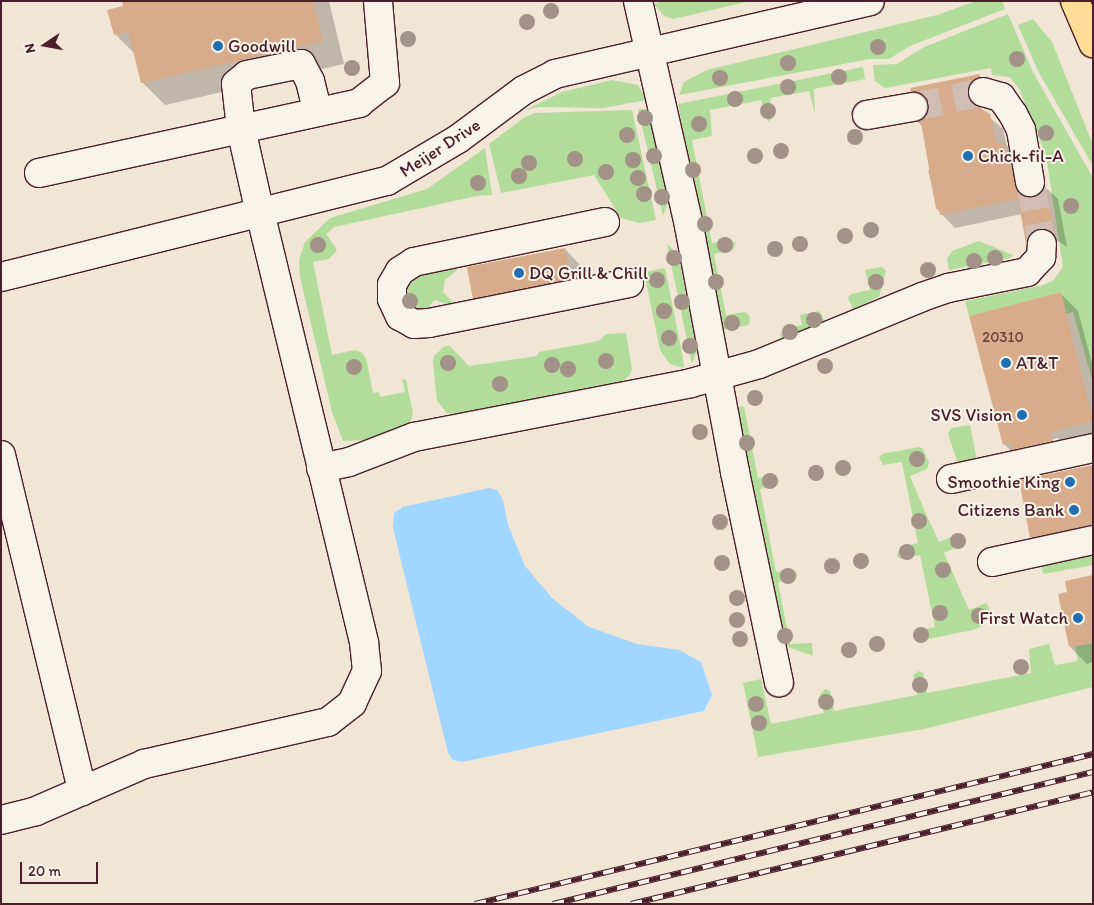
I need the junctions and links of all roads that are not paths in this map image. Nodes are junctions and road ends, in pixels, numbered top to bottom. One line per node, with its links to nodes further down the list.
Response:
1 (378, 1): 9 (lane)
2 (638, 1): 6 (lane)
3 (870, 1): 6 (lane, Meijer Drive)
4 (1075, 1): 5 (main road)
5 (1093, 43)
6 (650, 51): 14 (lane, Meijer Drive); 19 (lane)
7 (983, 92): 13 (lane)
8 (913, 107): 10 (lane)
9 (318, 112): 11 (lane); 11 (lane)
10 (867, 115)
11 (241, 129): 12 (lane); 14 (lane)
12 (39, 173)
13 (1030, 182)
14 (260, 213): 17 (lane, Meijer Drive); 22 (lane)
15 (605, 222): 18 (lane)
16 (1042, 244): 19 (lane)
17 (1, 277)
18 (629, 283)
19 (717, 377): 22 (lane); 26 (lane)
20 (1093, 448): 23 (lane)
21 (1, 454): 27 (lane)
22 (321, 468): 27 (lane)
23 (952, 479)
24 (1093, 540): 25 (lane)
25 (992, 562)
26 (779, 682)
27 (82, 791): 28 (lane)
28 (1, 820)

